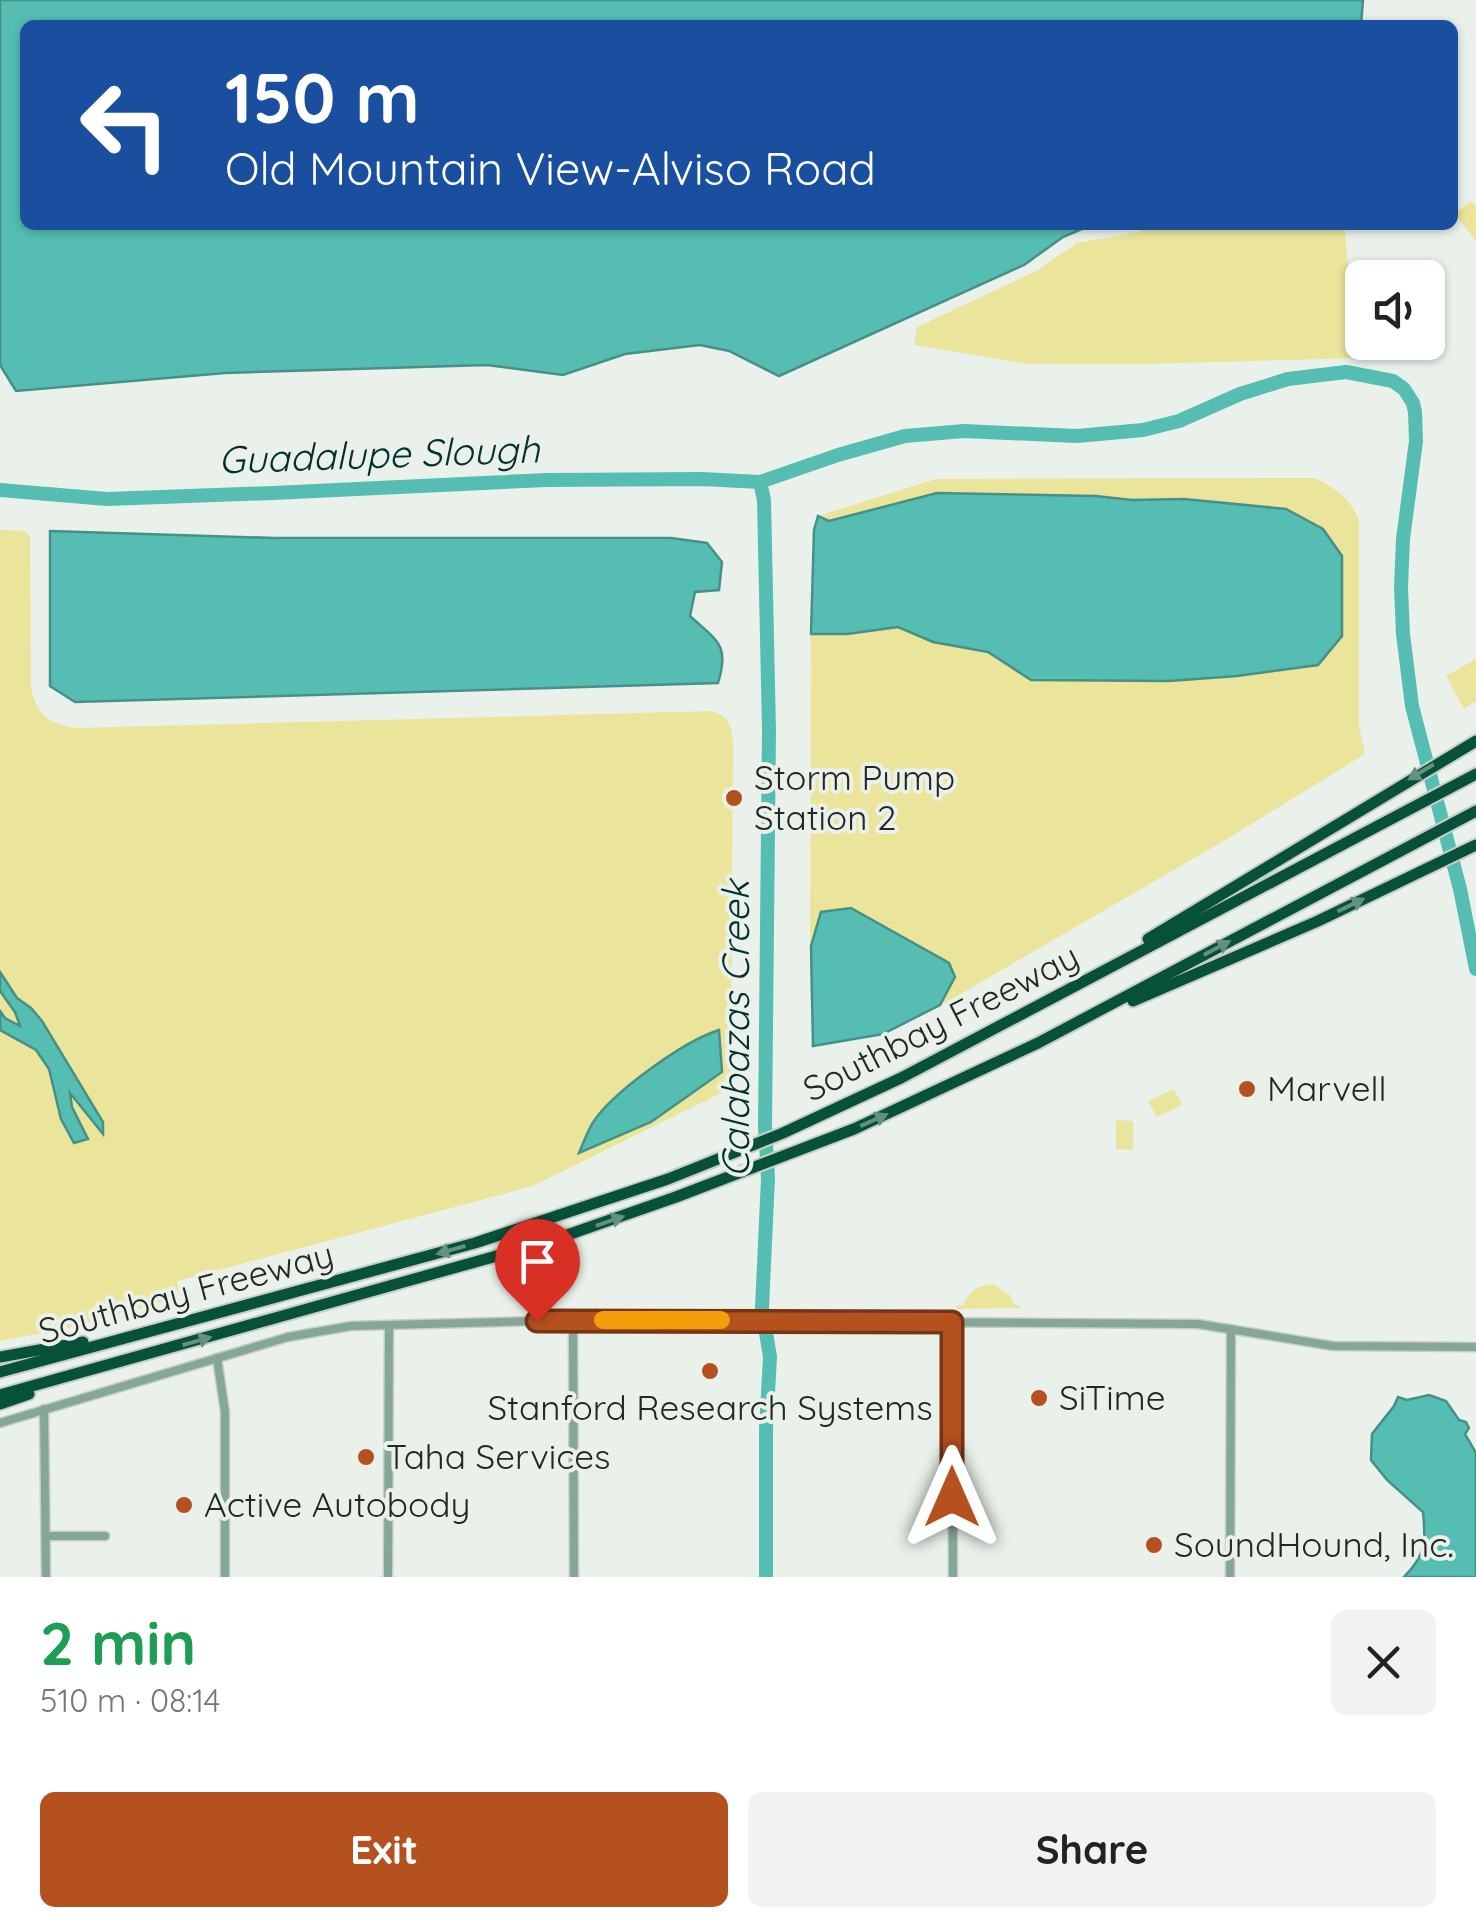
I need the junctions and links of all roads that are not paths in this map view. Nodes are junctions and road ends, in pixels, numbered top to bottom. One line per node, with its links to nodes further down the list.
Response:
1 (1476, 741): 5 (highway, one-way to 5)
2 (1476, 774): 5 (highway, Southbay Freeway)
3 (1476, 812): 6 (highway, Southbay Freeway, one-way to 3)
4 (1473, 846): 6 (highway, one-way to 4)
5 (1081, 982): 9 (highway, Southbay Freeway, one-way to 9)
6 (1038, 1043): 15 (highway, Southbay Freeway, one-way to 6)
7 (574, 1320): 8 (street); 10 (street); 26 (street)
8 (952, 1322): 11 (street); 27 (street)
9 (171, 1325): 13 (highway); 16 (highway, Southbay Freeway)
10 (389, 1325): 14 (street); 25 (street)
11 (1231, 1329): 12 (street); 28 (street)
12 (1476, 1347)
13 (0, 1357)
14 (216, 1358): 19 (street); 24 (street)
15 (104, 1367): 17 (highway, Southbay Freeway); 18 (highway)
16 (0, 1372)
17 (0, 1395)
18 (0, 1404)
19 (44, 1408): 20 (street); 21 (street)
20 (0, 1423)
21 (46, 1536): 22 (street); 23 (street)
22 (105, 1536)
23 (46, 1577)
24 (225, 1577)
25 (388, 1577)
26 (574, 1577)
27 (953, 1577)
28 (1230, 1577)

